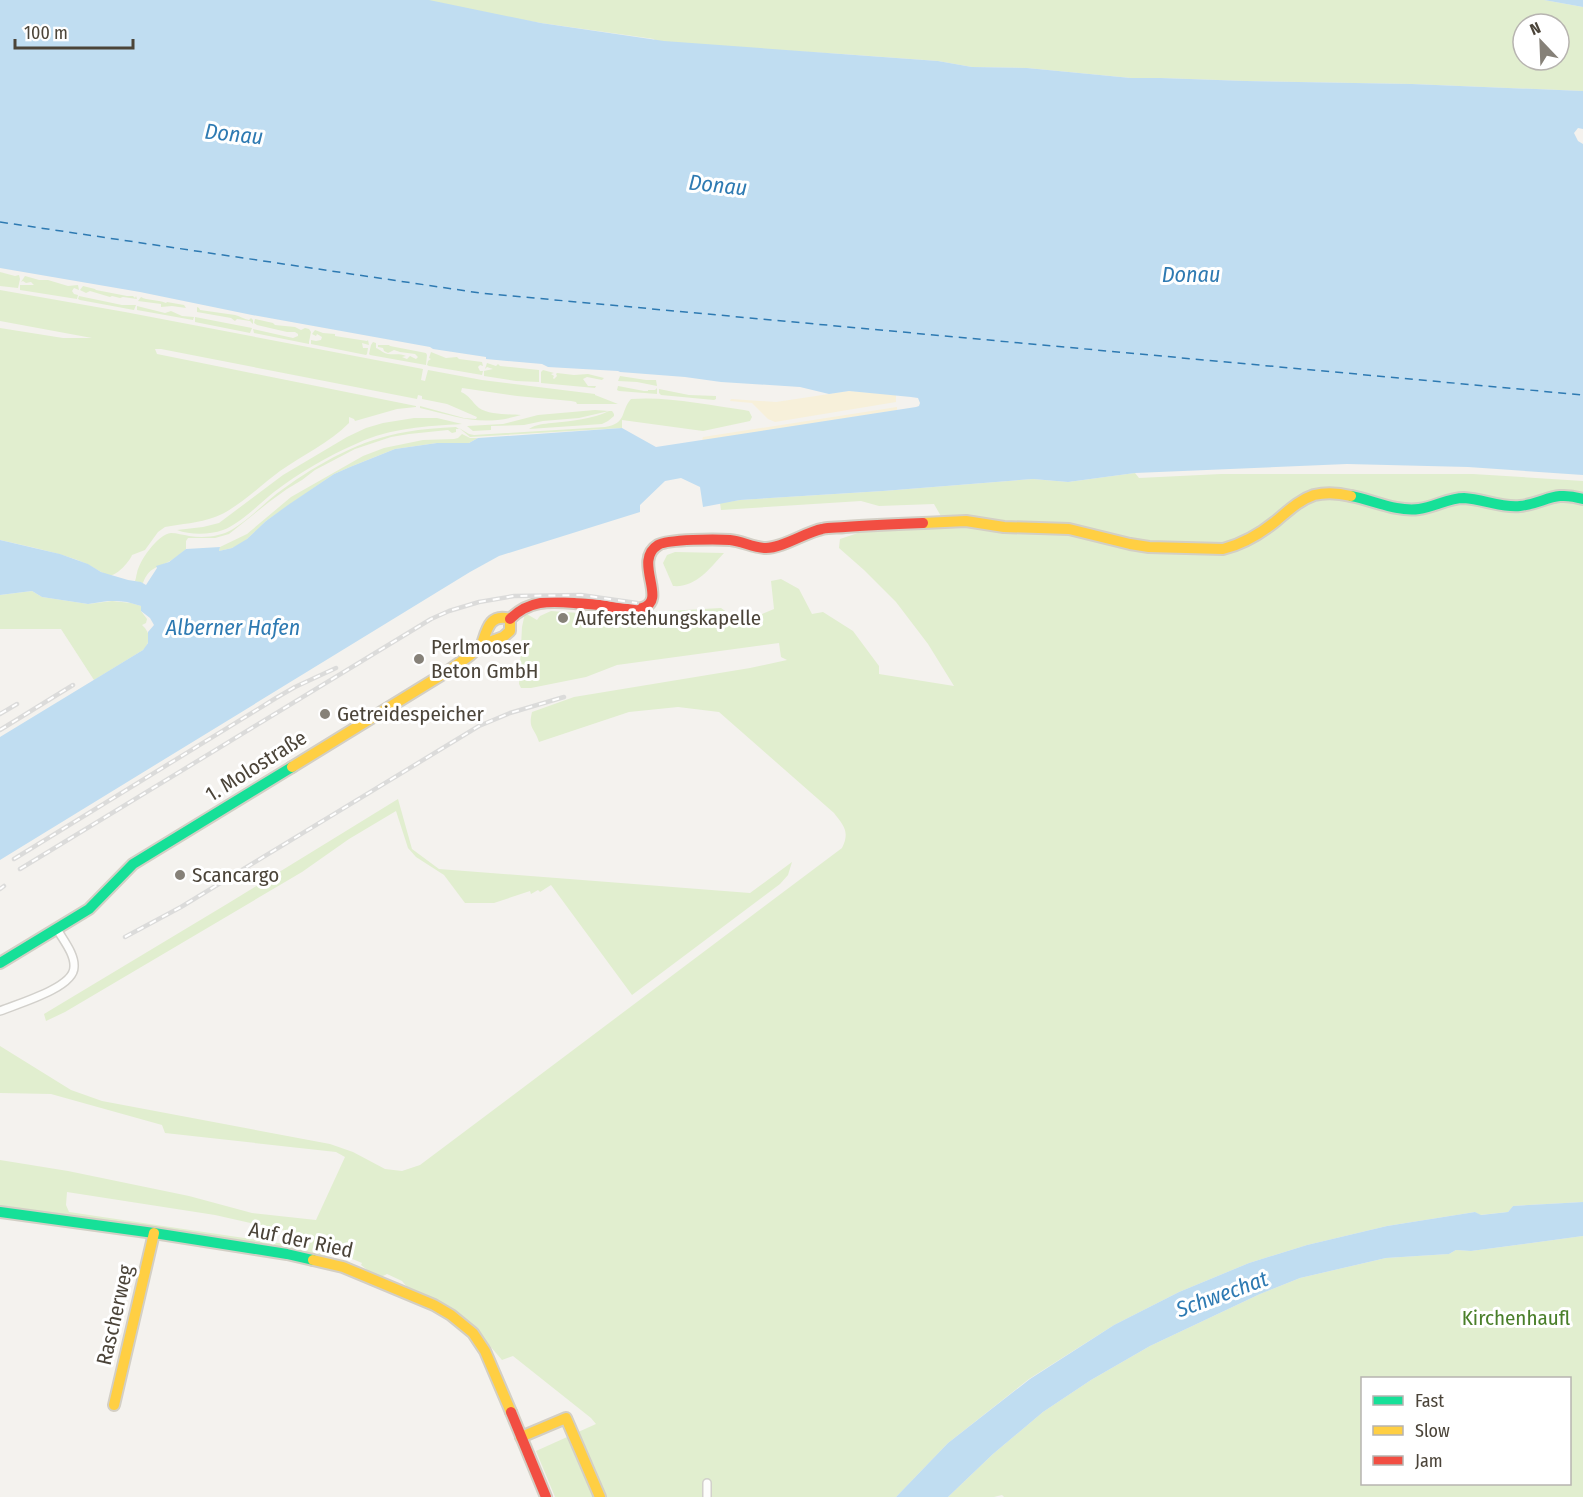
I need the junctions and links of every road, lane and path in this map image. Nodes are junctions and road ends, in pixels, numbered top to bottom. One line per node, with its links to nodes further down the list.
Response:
1 (1583, 499): 2 (street)
2 (510, 619): 3 (street, 1. Molostraße); 3 (street, 1. Molostraße)
3 (482, 644): 4 (street, 1. Molostraße)
4 (57, 929): 5 (street, 1. Molostraße); 6 (street)
5 (0, 963)
6 (0, 1011)
7 (0, 1212): 8 (street, Auf der Ried)
8 (154, 1233): 9 (street, Rascherweg); 10 (street, Auf der Ried)
9 (114, 1405)
10 (521, 1437): 12 (street, Auf der Ried); 13 (street)
11 (707, 1483): 14 (street)
12 (546, 1497)
13 (600, 1497)
14 (707, 1497)

